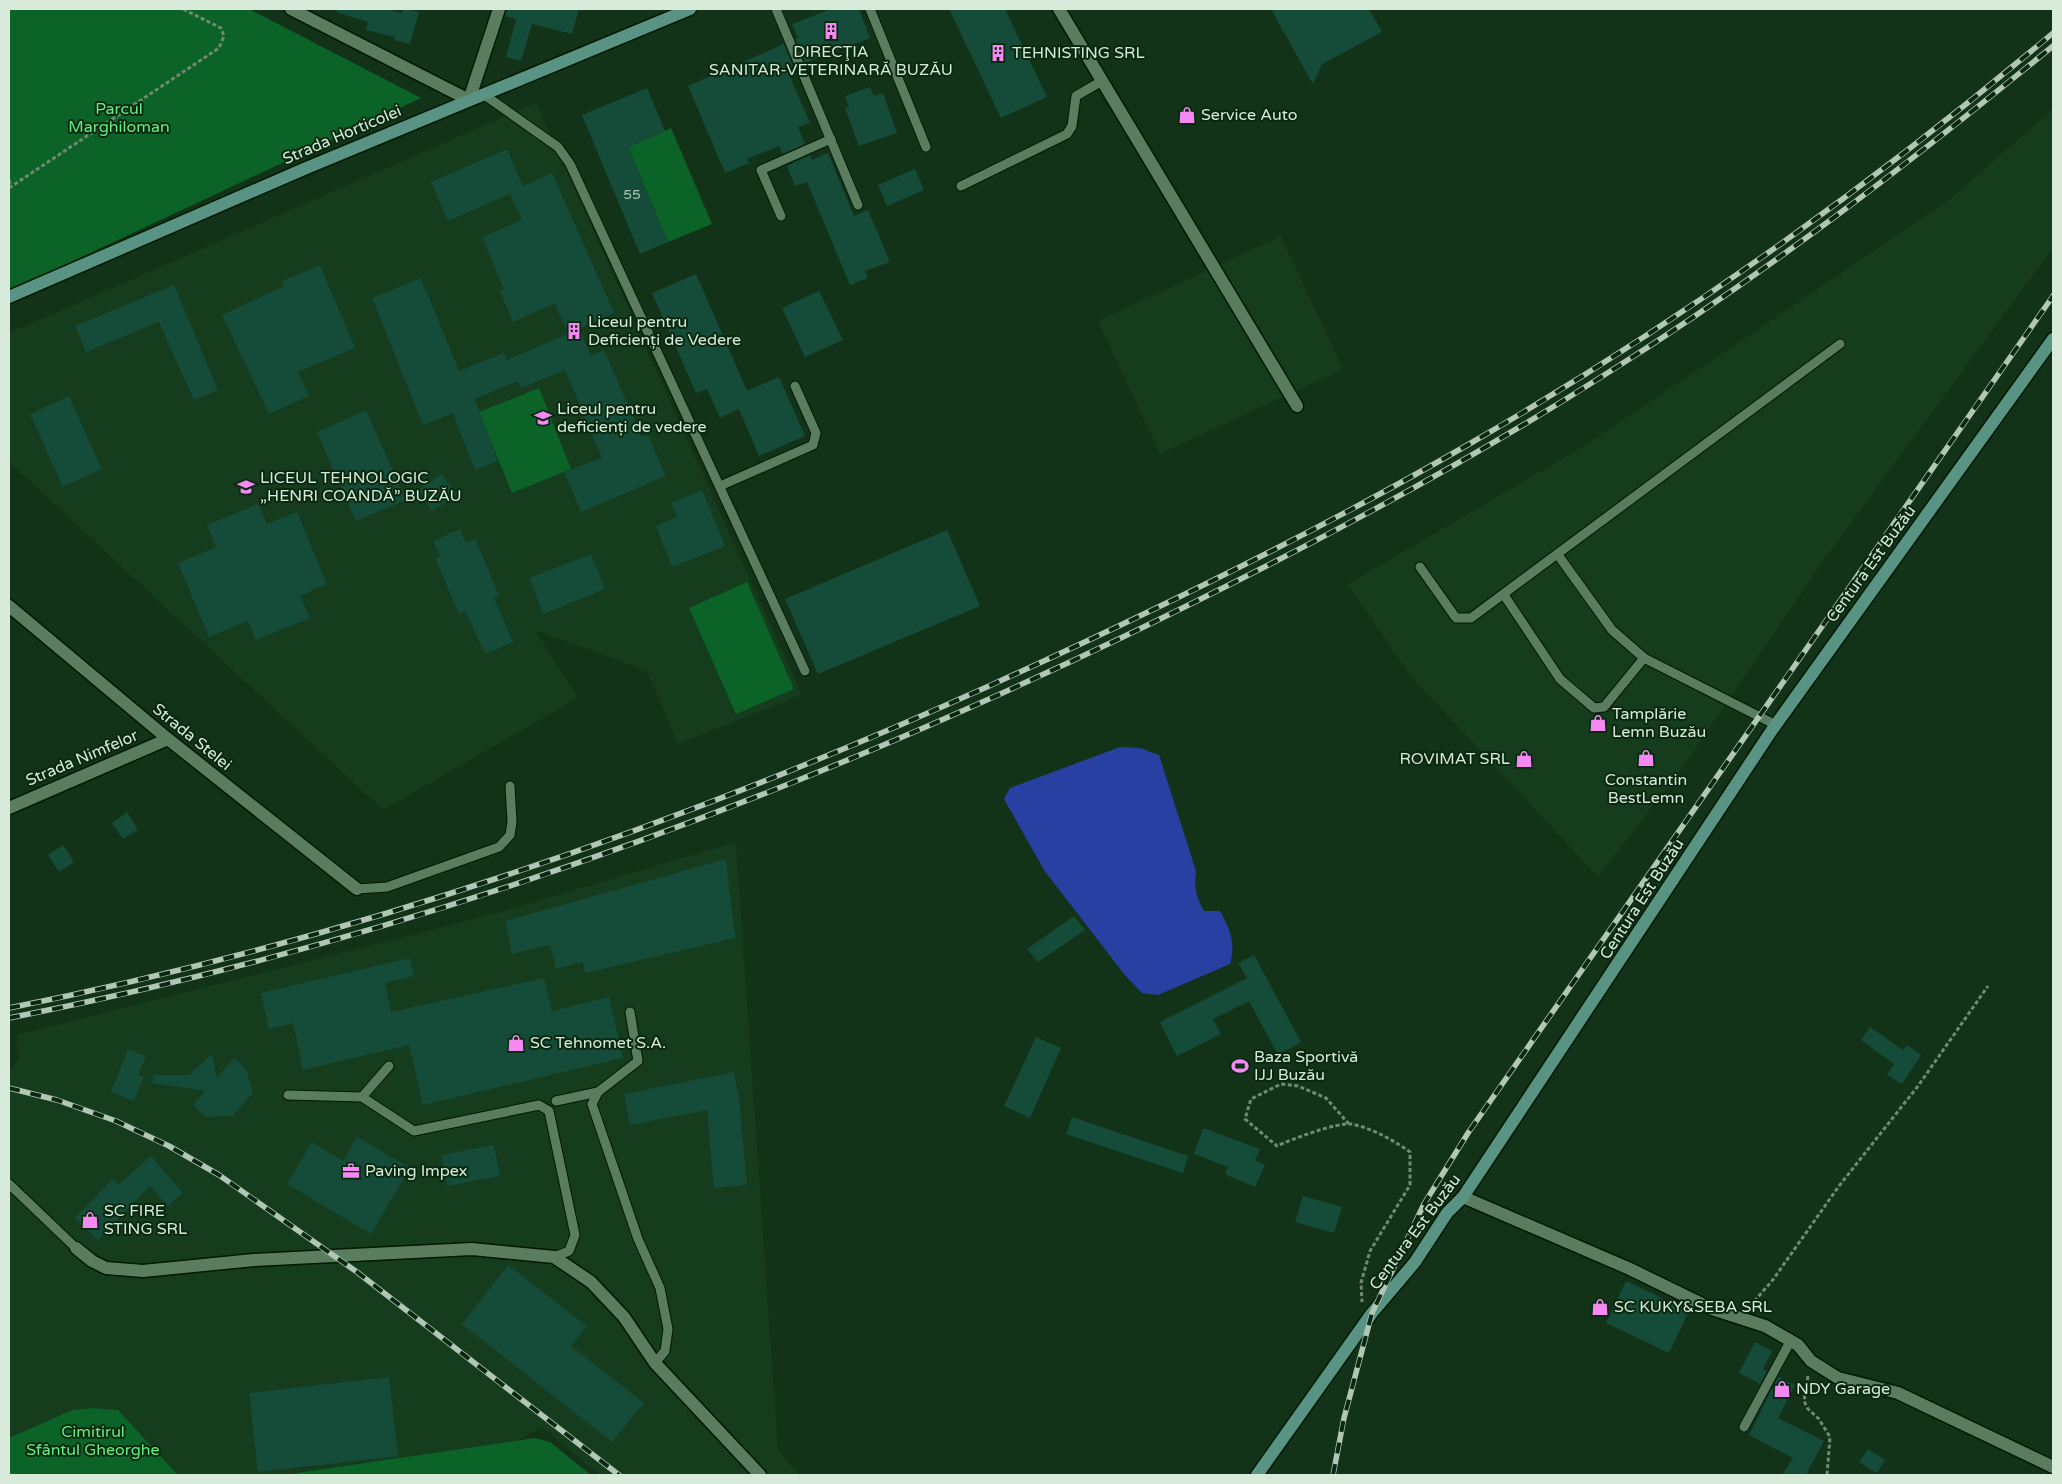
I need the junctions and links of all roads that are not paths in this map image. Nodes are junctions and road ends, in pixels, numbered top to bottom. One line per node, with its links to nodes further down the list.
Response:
1 (291, 9): 9 (street)
2 (499, 9): 9 (street)
3 (690, 9): 8 (main road, Strada Horticolei)
4 (776, 9): 10 (lane)
5 (870, 9): 11 (lane)
6 (1059, 9): 7 (street)
7 (1102, 82): 12 (lane); 19 (street)
8 (483, 94): 9 (main road, Strada Horticolei); 20 (lane)
9 (469, 100): 15 (main road, Strada Horticolei)
10 (831, 139): 13 (lane); 14 (lane)
11 (926, 147)
12 (961, 186)
13 (858, 204)
14 (781, 216)
15 (9, 297)
16 (2053, 339): 27 (main road, Centura Est Buzău)
17 (1840, 344): 21 (lane)
18 (795, 386): 20 (lane)
19 (1298, 406)
20 (720, 486): 26 (lane)
21 (1558, 556): 23 (lane); 25 (lane)
22 (1420, 567): 23 (lane)
23 (1504, 595): 25 (lane)
24 (9, 606): 28 (street, Strada Stelei)
25 (1644, 658): 27 (lane)
26 (805, 671)
27 (1776, 725): 43 (main road, Centura Est Buzău)
28 (168, 739): 30 (street, Strada Nimfelor); 31 (street, Strada Stelei)
29 (510, 786): 31 (lane)
30 (9, 808)
31 (357, 889)
32 (630, 1012): 34 (lane)
33 (389, 1066): 37 (lane)
34 (598, 1092): 36 (lane); 39 (lane)
35 (288, 1095): 37 (lane)
36 (577, 1096): 38 (lane); 39 (lane)
37 (362, 1097): 40 (lane)
38 (556, 1101): 40 (lane); 41 (lane)
39 (592, 1104): 47 (lane)
40 (539, 1105): 41 (lane)
41 (549, 1111): 45 (lane)
42 (9, 1184): 44 (lane)
43 (1463, 1197): 46 (street); 51 (main road, Centura Est Buzău)
44 (76, 1248): 45 (street)
45 (554, 1257): 47 (street)
46 (1791, 1340): 48 (lane); 49 (street)
47 (656, 1363): 50 (street)
48 (1744, 1427)
49 (2053, 1467)
50 (760, 1475)
51 (1257, 1475)

